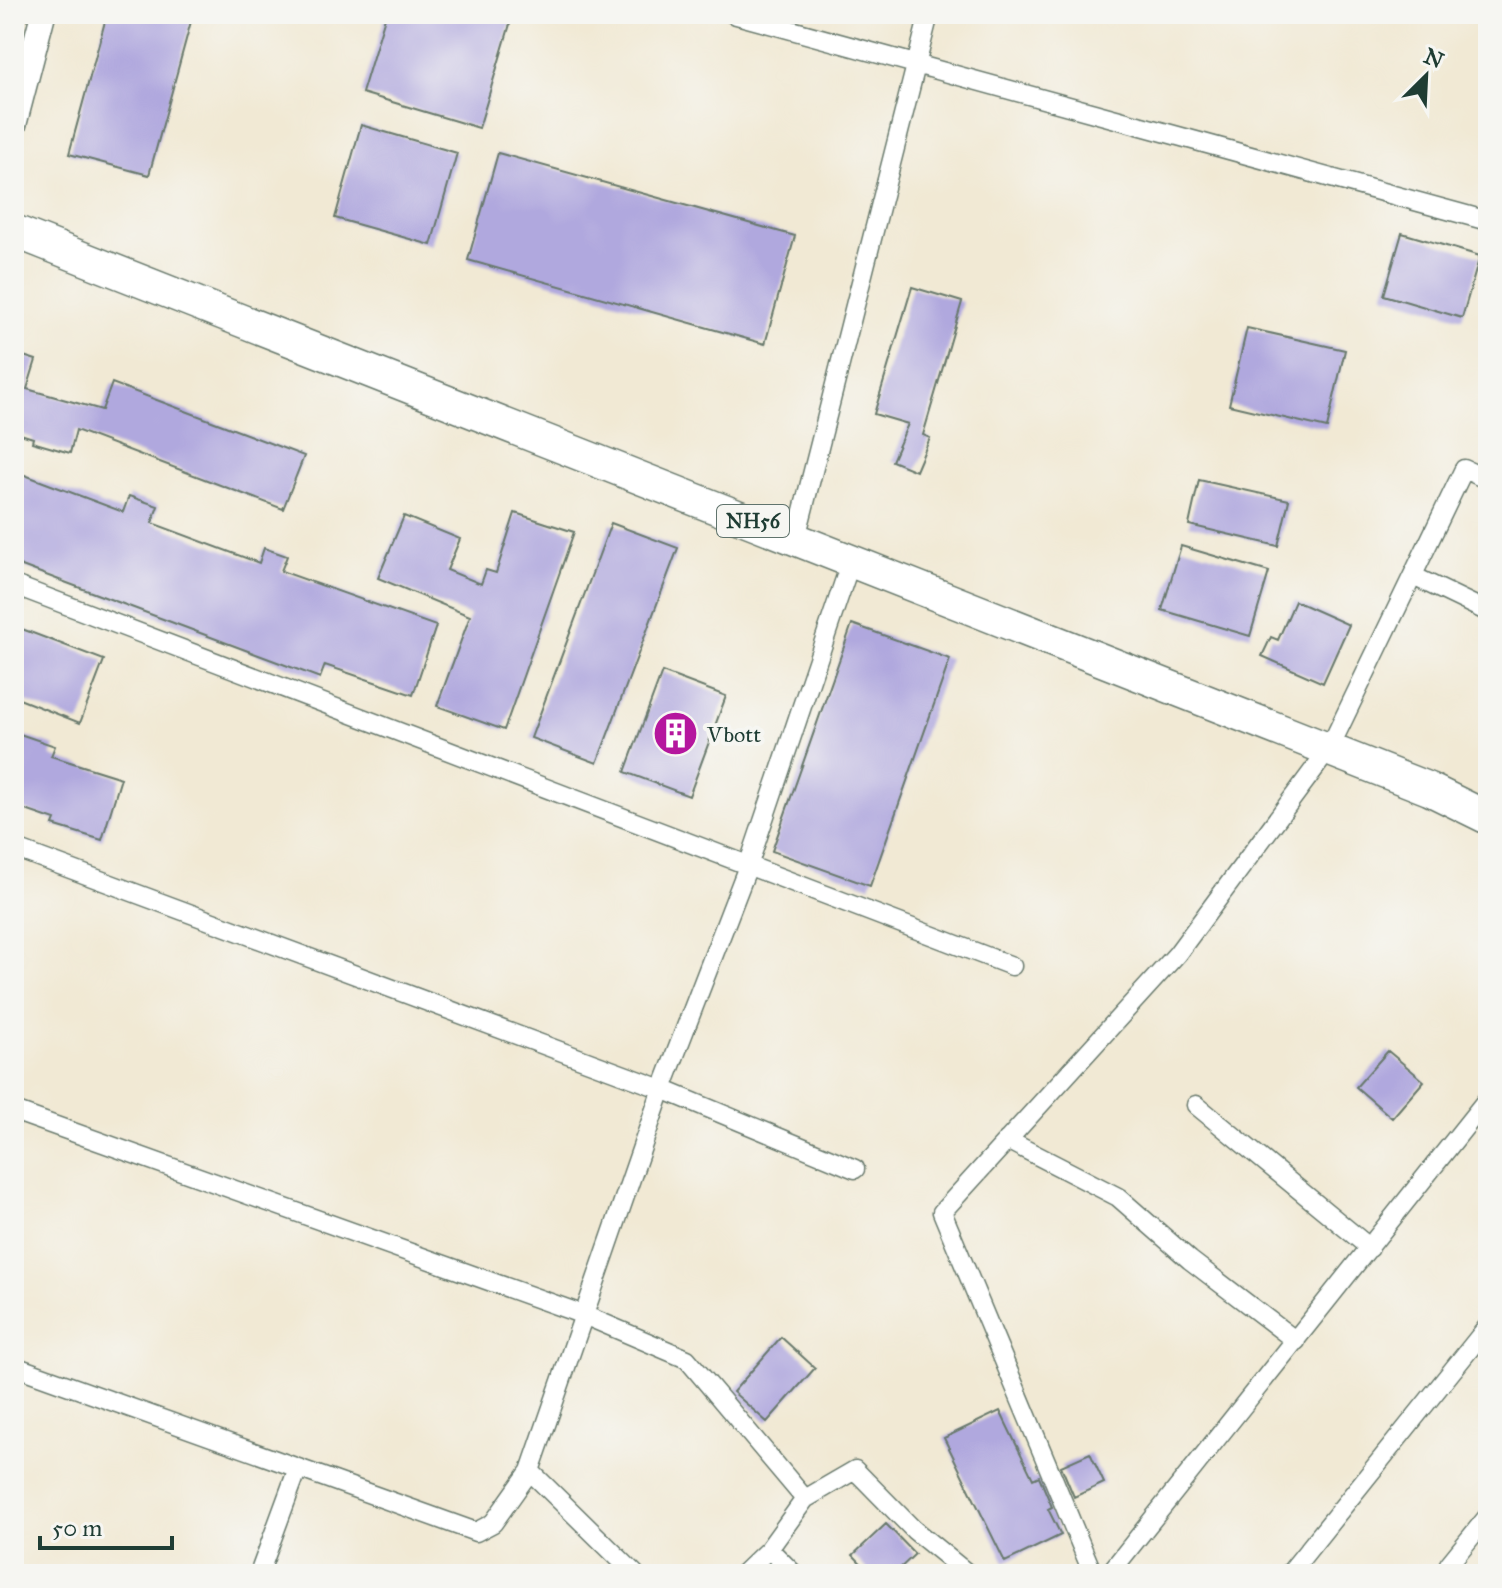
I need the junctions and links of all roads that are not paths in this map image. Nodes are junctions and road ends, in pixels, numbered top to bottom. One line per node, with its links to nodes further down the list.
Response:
1 (43, 14): 5 (street)
2 (733, 14): 4 (street)
3 (929, 14): 4 (street)
4 (916, 63): 6 (street); 9 (street)
5 (14, 125)
6 (1488, 221)
7 (14, 231): 9 (highway, NH56)
8 (1488, 480): 11 (street)
9 (796, 538): 10 (highway, NH56)
10 (851, 561): 14 (highway, NH56); 17 (street)
11 (1413, 576): 13 (street); 14 (street)
12 (14, 585): 17 (street)
13 (1488, 612)
14 (1329, 749): 15 (highway, NH56); 23 (street)
15 (1488, 818)
16 (14, 848): 19 (street)
17 (748, 866): 18 (street); 19 (street)
18 (1012, 966)
19 (662, 1089): 24 (street); 26 (street)
20 (1488, 1098): 25 (street)
21 (1196, 1105): 25 (street)
22 (14, 1111): 26 (street)
23 (1007, 1140): 28 (street); 41 (street)
24 (855, 1169)
25 (1370, 1248): 28 (street)
26 (584, 1315): 31 (street); 32 (street)
27 (1488, 1326): 43 (street)
28 (1296, 1341): 42 (street)
29 (14, 1366): 30 (street)
30 (298, 1468): 31 (street); 36 (street)
31 (530, 1471): 37 (street)
32 (805, 1499): 34 (street); 40 (street)
33 (1488, 1516): 35 (street)
34 (769, 1549): 38 (street); 39 (street)
35 (1449, 1564)
36 (259, 1574)
37 (635, 1574)
38 (743, 1574)
39 (794, 1574)
40 (968, 1574)
41 (1093, 1574)
42 (1109, 1574)
43 (1289, 1574)

